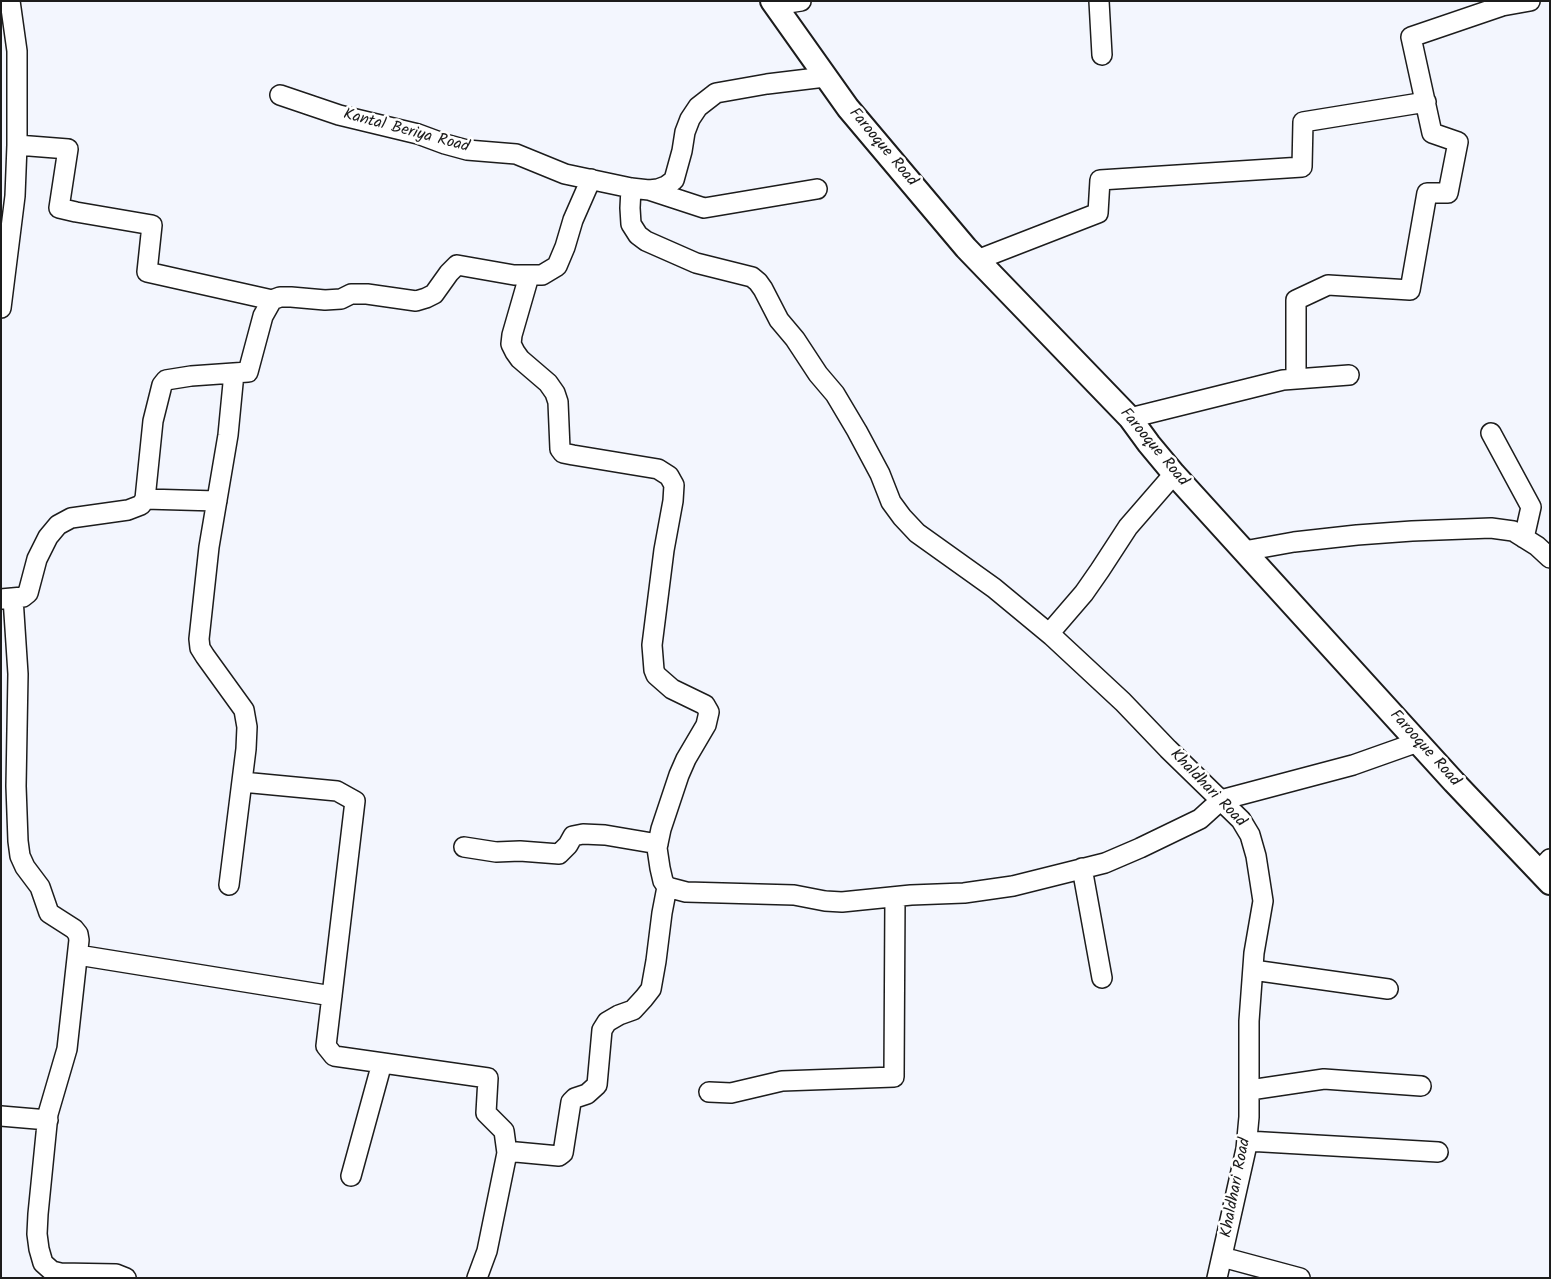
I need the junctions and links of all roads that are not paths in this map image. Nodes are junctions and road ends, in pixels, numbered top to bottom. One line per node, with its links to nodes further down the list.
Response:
1 (10, 1): 10 (street)
2 (802, 1): 5 (street)
3 (1099, 1): 6 (street)
4 (1530, 1): 9 (street)
5 (773, 3): 7 (main road, Farooque Road)
6 (1102, 55)
7 (825, 77): 12 (street); 14 (main road, Farooque Road)
8 (280, 95): 11 (street, Kantal Beriya Road)
9 (1426, 102): 14 (street); 20 (street)
10 (17, 145): 16 (street); 17 (street)
11 (591, 180): 12 (street, Kantal Beriya Road); 15 (street)
12 (640, 189): 13 (street, Kantal Beriya Road); 30 (street, Khaldhari Road)
13 (817, 189)
14 (977, 260): 21 (main road, Farooque Road)
15 (529, 276): 16 (street); 34 (street)
16 (272, 300): 18 (street)
17 (1, 308)
18 (234, 373): 24 (street); 25 (street)
19 (1349, 374): 20 (street)
20 (1296, 379): 21 (street)
21 (1130, 418): 23 (main road, Farooque Road)
22 (1490, 433): 26 (street)
23 (1174, 474): 27 (main road, Farooque Road); 30 (street)
24 (145, 499): 25 (street); 29 (street)
25 (217, 501): 32 (street)
26 (1524, 538): 27 (street); 28 (street)
27 (1244, 551): 31 (main road, Farooque Road)
28 (1550, 558)
29 (7, 598): 41 (street)
30 (1052, 636): 33 (street, Khaldhari Road)
31 (1418, 742): 33 (street); 37 (main road, Farooque Road)
32 (242, 782): 38 (street); 45 (street)
33 (1221, 800): 36 (street); 42 (street, Khaldhari Road)
34 (658, 844): 35 (street); 39 (street)
35 (464, 847)
36 (1082, 868): 40 (street); 43 (street)
37 (1546, 871)
38 (229, 886)
39 (667, 887): 40 (street); 54 (street)
40 (895, 897): 49 (street)
41 (78, 955): 45 (street); 51 (street)
42 (1253, 970): 44 (street); 48 (street, Khaldhari Road)
43 (1102, 978)
44 (1388, 989)
45 (332, 996): 46 (street)
46 (382, 1063): 54 (street); 55 (street)
47 (1421, 1086): 48 (street)
48 (1250, 1090): 52 (street, Khaldhari Road)
49 (709, 1092)
50 (1, 1116): 51 (street)
51 (48, 1120): 57 (street)
52 (1247, 1141): 53 (street); 56 (street, Khaldhari Road)
53 (1438, 1152)
54 (507, 1153): 58 (street)
55 (352, 1176)
56 (1222, 1257): 59 (street, Khaldhari Road); 60 (street)
57 (126, 1278)
58 (476, 1278)
59 (1217, 1278)
60 (1300, 1278)

